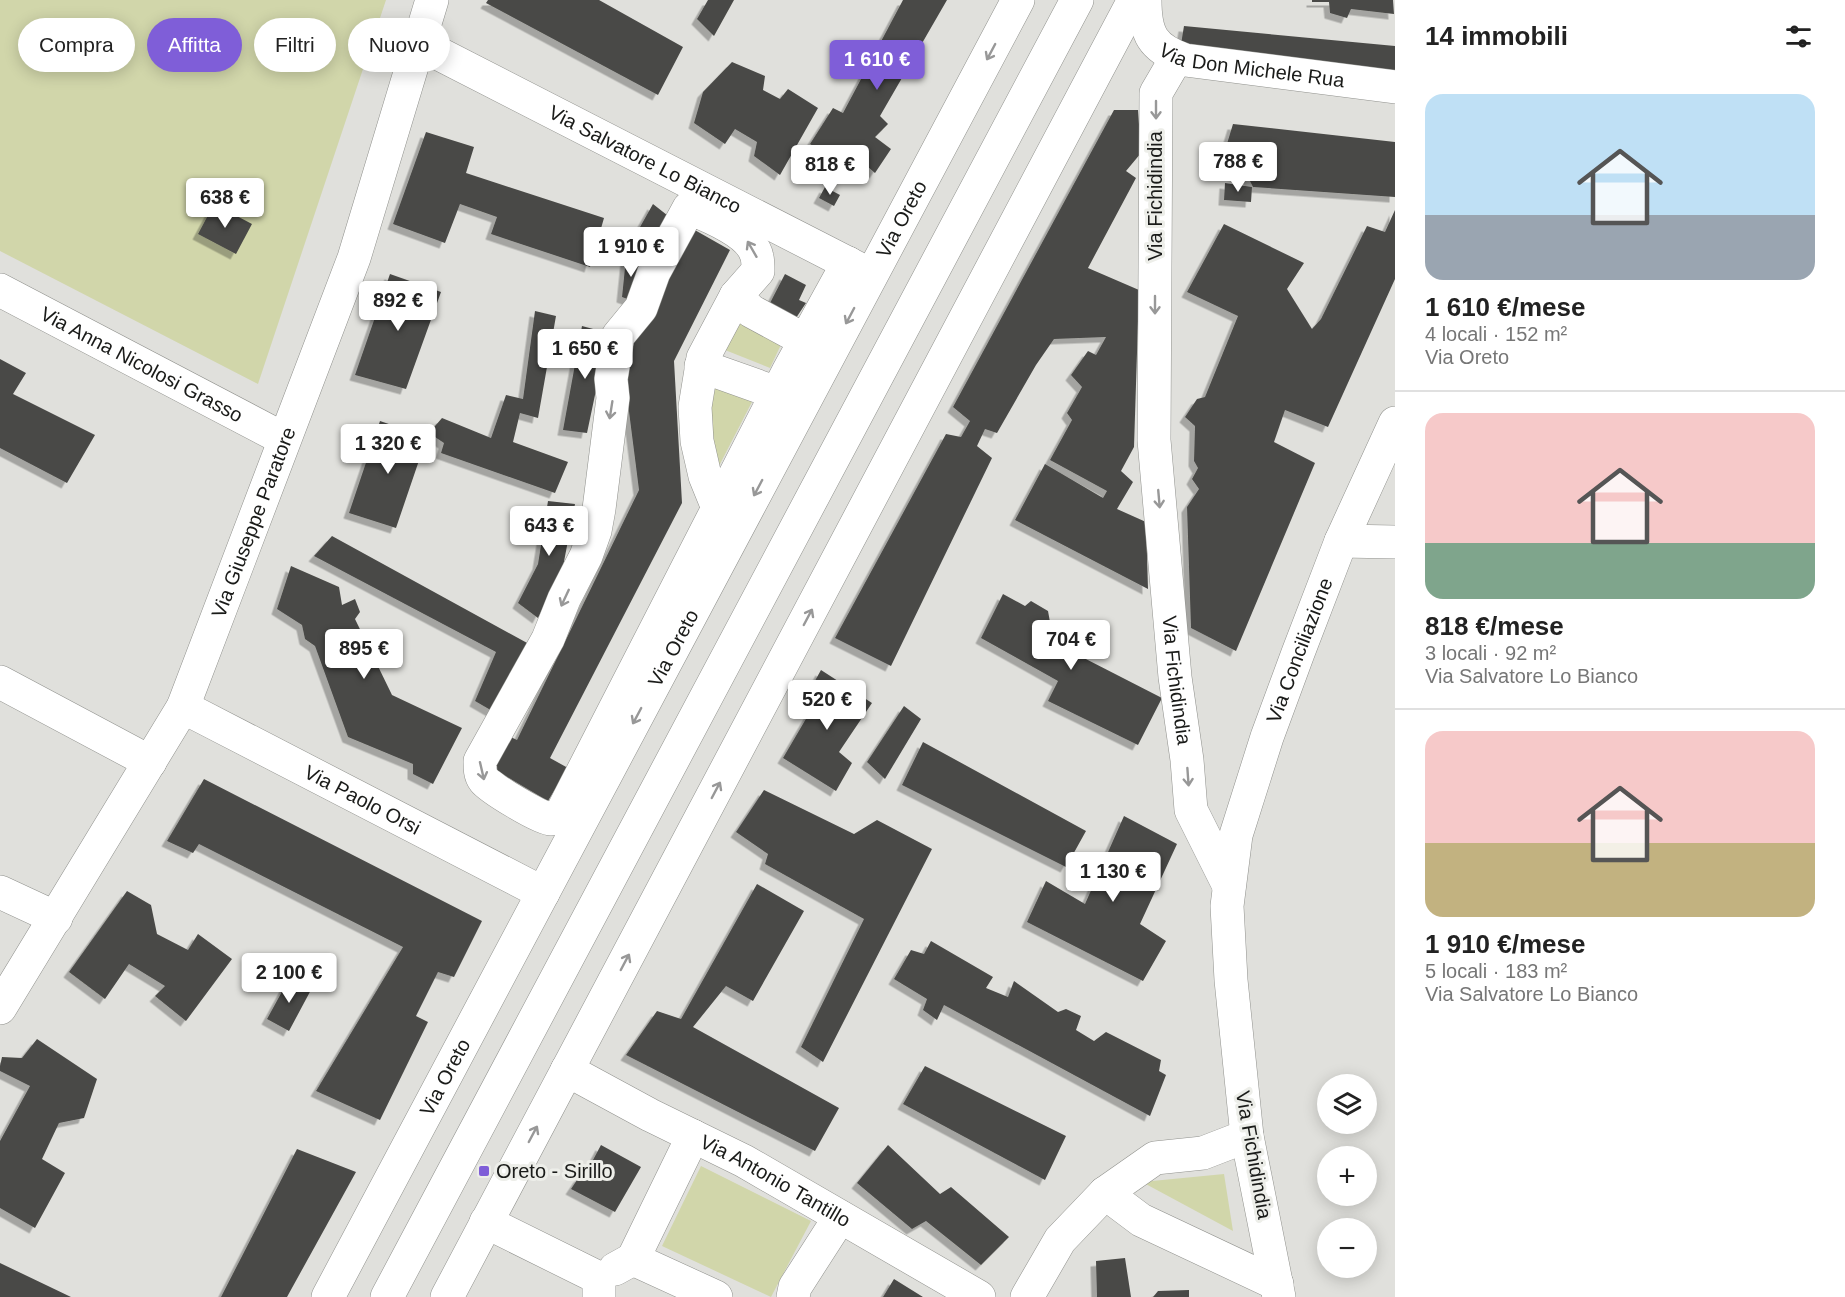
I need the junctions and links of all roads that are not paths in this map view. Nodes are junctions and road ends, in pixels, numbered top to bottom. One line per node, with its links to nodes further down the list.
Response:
1 (432, 0): 6 (street, Via Giuseppe Paratore)
2 (1018, 0): 11 (street, Via Oreto, one-way to 11)
3 (1077, 0): 40 (street)
4 (1134, 0): 30 (street, one-way to 4)
5 (1145, 0): 7 (street, Via Don Michele Rua)
6 (426, 18)
7 (1177, 57): 10 (street, Via Don Michele Rua); 25 (street, Via Fichidindia, one-way to 25)
8 (450, 58): 11 (street, Via Salvatore Lo Bianco)
9 (409, 72): 18 (street, Via Giuseppe Paratore)
10 (1395, 87)
11 (860, 269): 14 (street); 27 (street, Via Oreto, one-way to 27)
12 (0, 290): 18 (street, Via Anna Nicolosi Grasso)
13 (736, 296): 14 (street); 15 (street); 19 (street, one-way to 19)
14 (809, 335): 16 (street)
15 (701, 366): 16 (street); 19 (street)
16 (777, 393): 19 (street)
17 (1395, 423): 20 (street, Via Conciliazione)
18 (284, 440): 23 (street, Via Giuseppe Paratore)
19 (718, 508)
20 (1341, 541): 21 (street); 25 (street, Via Conciliazione)
21 (1395, 542)
22 (0, 682): 24 (street)
23 (183, 707): 24 (street, Via Giuseppe Paratore); 27 (street, Via Paolo Orsi)
24 (150, 762): 28 (street, Via Giuseppe Paratore)
25 (1230, 886): 32 (street, Via Fichidindia)
26 (0, 892): 28 (street)
27 (543, 893): 39 (street, Via Oreto)
28 (56, 918): 29 (street, Via Giuseppe Paratore)
29 (0, 1008)
30 (567, 1070): 31 (street, Via Antonio Tantillo); 35 (street, one-way to 30)
31 (693, 1136): 34 (street, Via Antonio Tantillo); 36 (street)
32 (1247, 1136): 33 (street); 38 (street, Via Fichidindia)
33 (1105, 1193): 38 (street); 45 (street)
34 (840, 1217): 43 (street); 44 (street, Via Antonio Tantillo)
35 (486, 1222): 37 (street); 41 (street)
36 (633, 1259): 37 (street); 42 (street)
37 (599, 1288)
38 (1278, 1291)
39 (328, 1297)
40 (387, 1297)
41 (447, 1297)
42 (716, 1297)
43 (794, 1297)
44 (979, 1297)
45 (1027, 1297)

